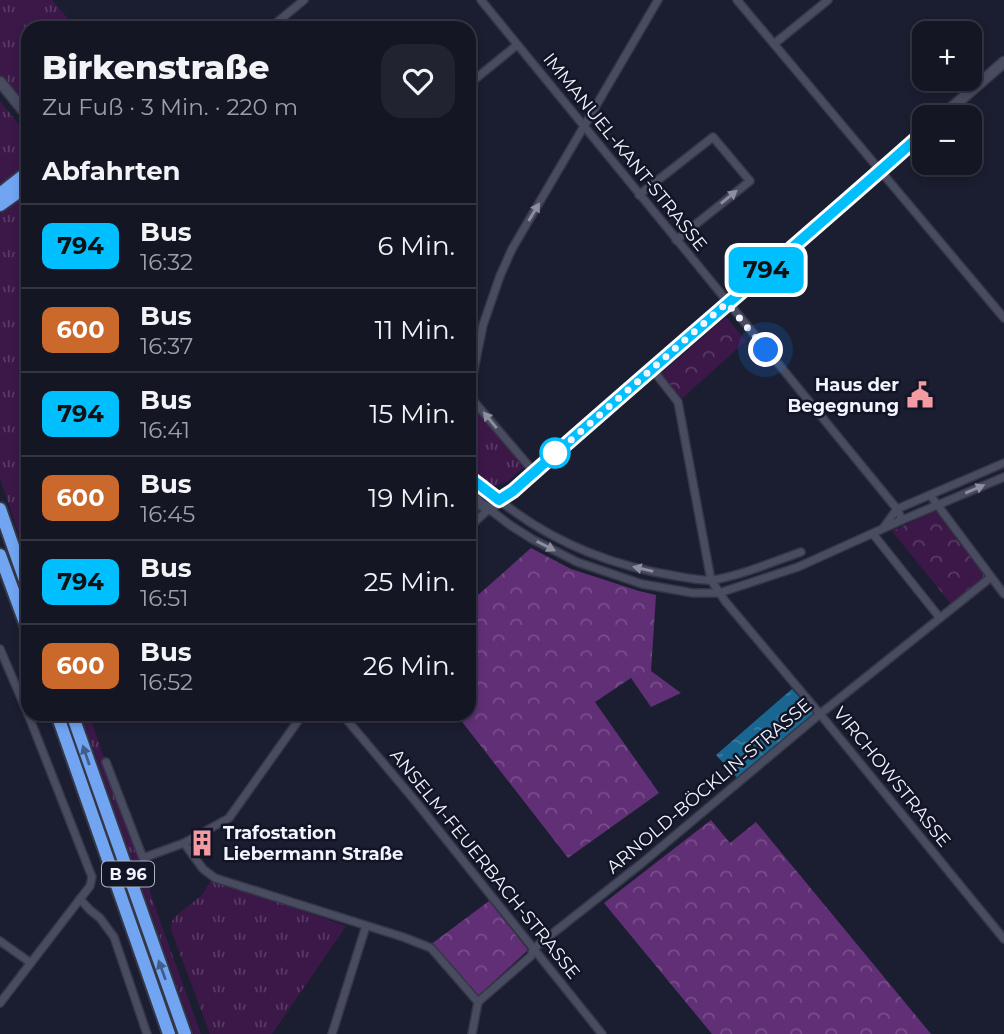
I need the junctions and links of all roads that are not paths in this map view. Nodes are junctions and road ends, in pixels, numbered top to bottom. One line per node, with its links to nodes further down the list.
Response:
1 (304, 0): 6 (street)
2 (481, 0): 8 (street, IMMANUEL-KANT-STRASSE)
3 (658, 0): 14 (street)
4 (737, 0): 7 (street)
5 (828, 0): 7 (street)
6 (278, 21)
7 (774, 44): 16 (street)
8 (517, 45): 10 (street); 14 (street, IMMANUEL-KANT-STRASSE)
9 (1004, 62): 12 (street)
10 (476, 77)
11 (0, 82): 13 (street)
12 (955, 105)
13 (21, 108)
14 (584, 128): 20 (street, IMMANUEL-KANT-STRASSE); 25 (street, one-way to 14)
15 (912, 143): 16 (street)
16 (881, 171): 23 (street); 24 (street)
17 (21, 178): 19 (highway)
18 (21, 190): 21 (highway)
19 (0, 194)
20 (639, 195): 22 (street, IMMANUEL-KANT-STRASSE); 22 (street, one-way to 20)
21 (0, 205)
22 (676, 240): 23 (street, IMMANUEL-KANT-STRASSE)
23 (727, 303): 26 (street); 38 (street, IMMANUEL-KANT-STRASSE)
24 (1004, 318)
25 (476, 359)
26 (652, 369): 29 (street); 47 (street, VIRCHOWSTRASSE)
27 (476, 405): 29 (street, one-way to 27)
28 (1004, 463): 32 (street)
29 (534, 472): 34 (street)
30 (1004, 477): 35 (street, one-way to 30)
31 (476, 482): 34 (street)
32 (930, 495): 35 (street); 38 (street)
33 (476, 499): 37 (street)
34 (499, 500): 37 (street); 47 (street, one-way to 34)
35 (937, 506): 39 (street); 46 (street)
36 (0, 509): 45 (highway)
37 (489, 509): 40 (street); 48 (street, one-way to 48)
38 (897, 509): 39 (street, IMMANUEL-KANT-STRASSE); 41 (street)
39 (902, 520): 41 (street)
40 (476, 521)
41 (881, 531): 42 (street)
42 (873, 534): 48 (street); 51 (street)
43 (800, 552): 47 (street)
44 (0, 555): 50 (highway)
45 (21, 569)
46 (990, 578): 49 (street); 51 (street, ARNOLD-BÖCKLIN-STRASSE)
47 (711, 580): 48 (street, VIRCHOWSTRASSE)
48 (719, 593): 55 (street, VIRCHOWSTRASSE)
49 (1004, 594)
50 (21, 612)
51 (940, 618): 55 (street, ARNOLD-BÖCKLIN-STRASSE)
52 (0, 649): 53 (street)
53 (2, 659): 54 (street)
54 (21, 699)
55 (820, 714): 65 (street, VIRCHOWSTRASSE); 67 (street, ARNOLD-BÖCKLIN-STRASSE)
56 (31, 721): 63 (street)
57 (59, 721): 72 (highway, B 96)
58 (74, 721): 73 (highway, B 96, one-way to 58)
59 (298, 721): 62 (street)
60 (348, 721): 67 (street, ANSELM-FEUERBACH-STRASSE)
61 (106, 762): 62 (street)
62 (184, 843): 64 (street)
63 (80, 899): 68 (street); 71 (street)
64 (366, 926): 69 (street); 74 (street)
65 (1004, 939)
66 (0, 942): 68 (street)
67 (533, 949): 69 (street, ARNOLD-BÖCKLIN-STRASSE); 76 (street, ANSELM-FEUERBACH-STRASSE)
68 (30, 963): 70 (street)
69 (478, 1002): 75 (street)
70 (0, 1003)
71 (147, 1034)
72 (170, 1034)
73 (184, 1034)
74 (332, 1034)
75 (472, 1034)
76 (602, 1034)

